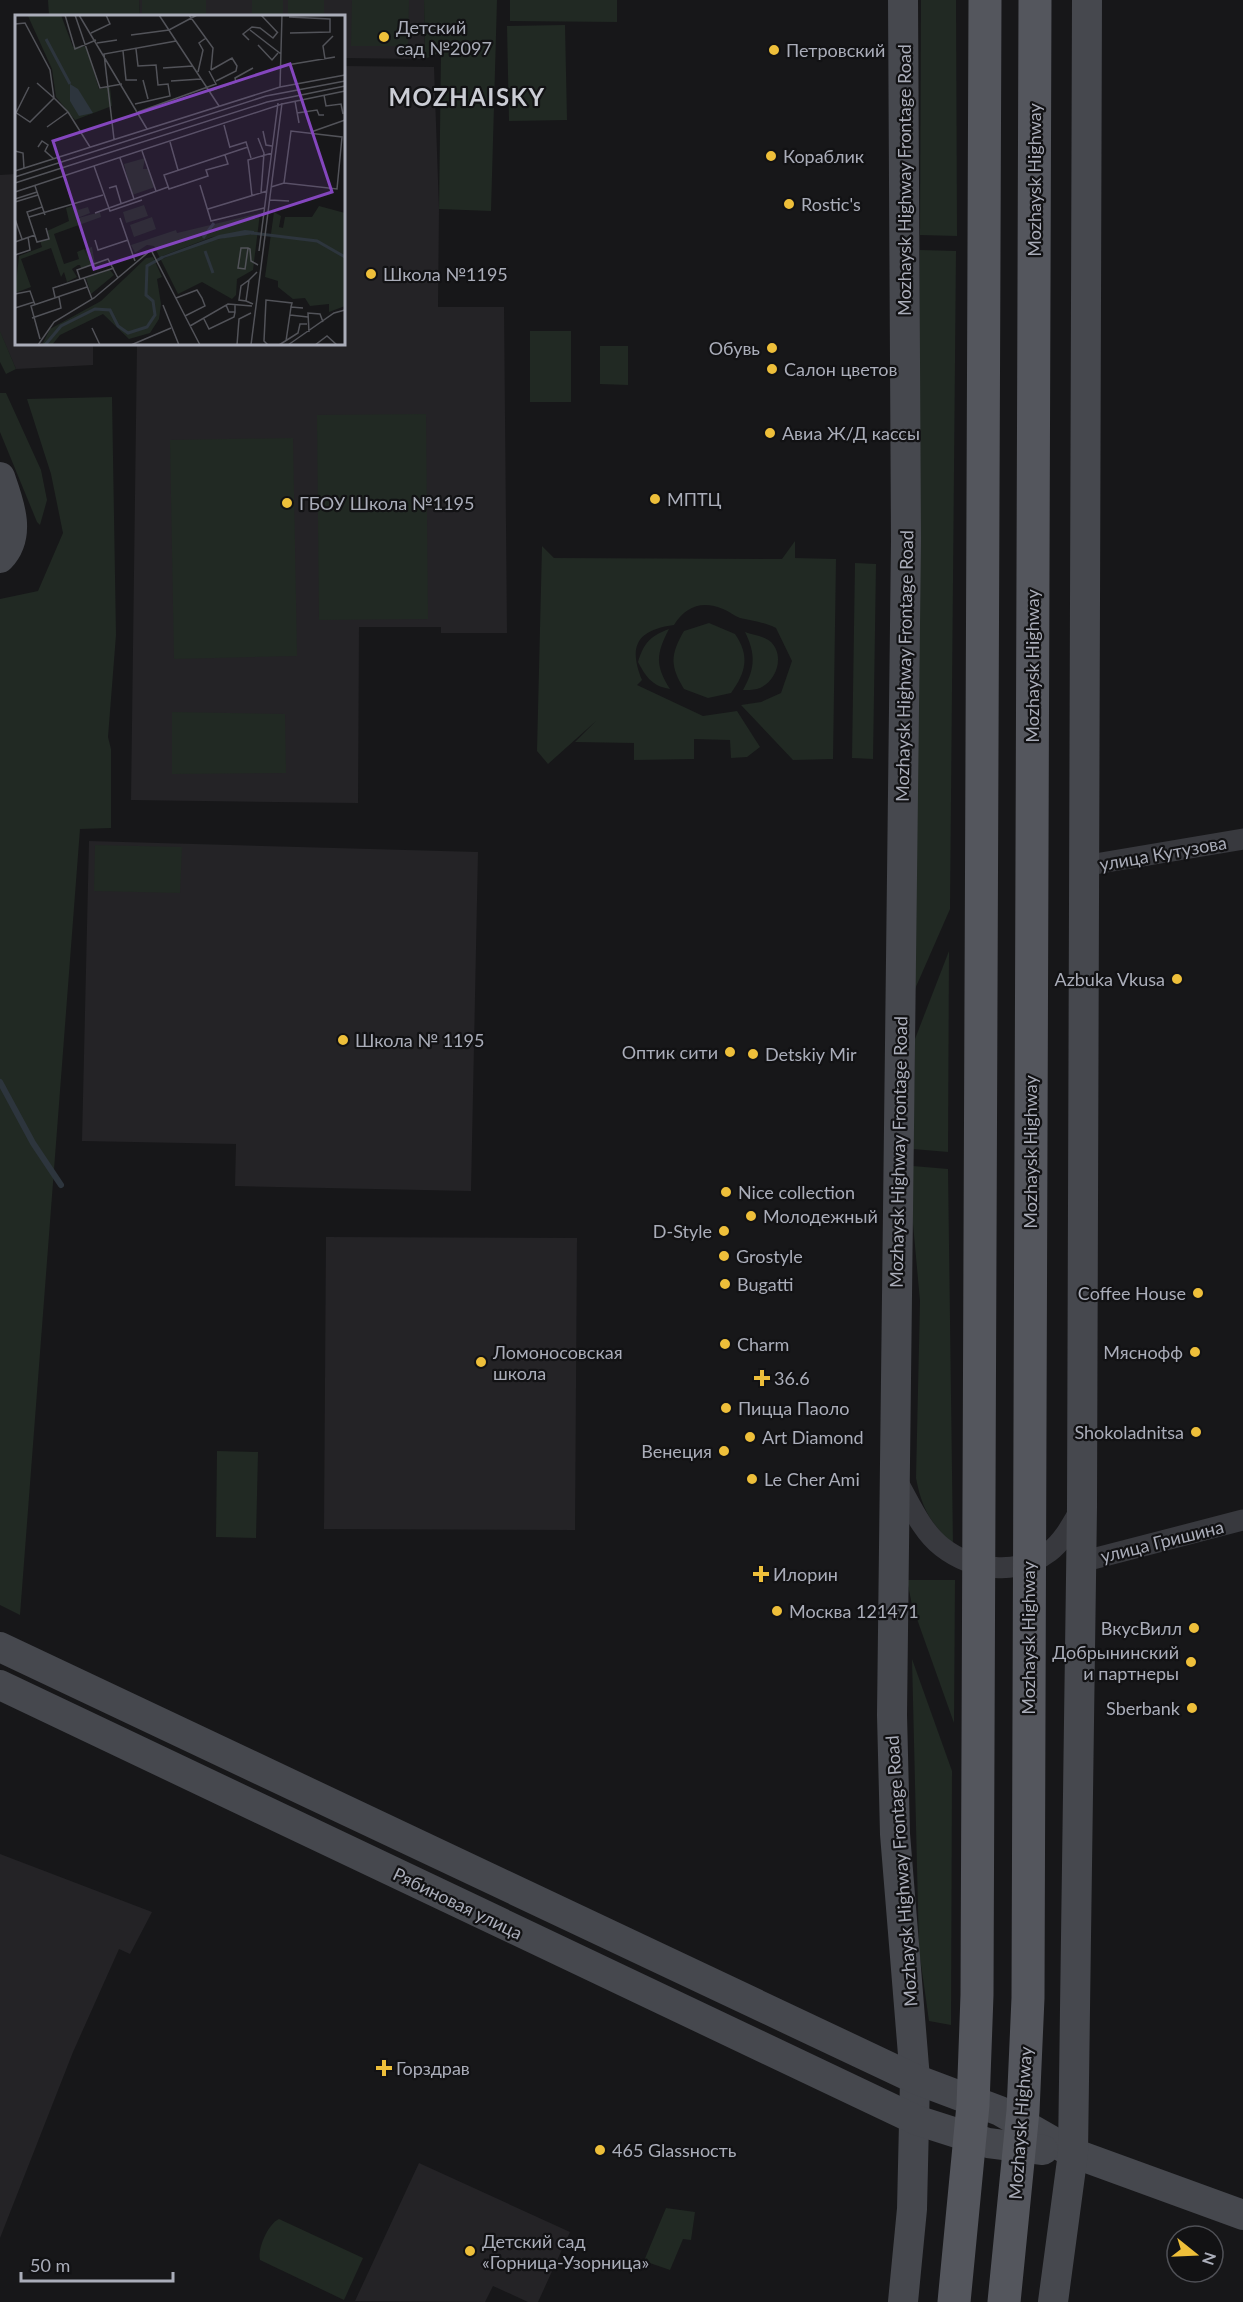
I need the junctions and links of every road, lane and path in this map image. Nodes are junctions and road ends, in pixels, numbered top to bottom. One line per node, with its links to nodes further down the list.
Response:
1 (903, 0): 9 (main road, Mozhaysk Highway Frontage Road)
2 (986, 0): 20 (main road, bridge)
3 (1035, 0): 21 (main road, Mozhaysk Highway, bridge)
4 (1087, 0): 8 (main road)
5 (0, 477): 6 (main road)
6 (0, 558)
7 (1243, 839): 8 (street, улица Кутузова)
8 (1083, 866): 10 (main road)
9 (895, 1478): 10 (street); 15 (main road, Mozhaysk Highway Frontage Road)
10 (1082, 1507): 12 (main road)
11 (1243, 1520): 12 (street, улица Гришина)
12 (1081, 1562): 17 (main road)
13 (0, 1647): 15 (main road, Рябиновая улица)
14 (0, 1685): 16 (main road, Рябиновая улица)
15 (915, 2079): 16 (main road, Mozhaysk Highway Frontage Road); 17 (main road, Рябиновая улица)
16 (916, 2120): 17 (main road, Рябиновая улица); 19 (main road, Mozhaysk Highway Frontage Road)
17 (1073, 2154): 18 (main road); 22 (main road)
18 (1243, 2215)
19 (903, 2302)
20 (954, 2302)
21 (1004, 2302)
22 (1053, 2302)

